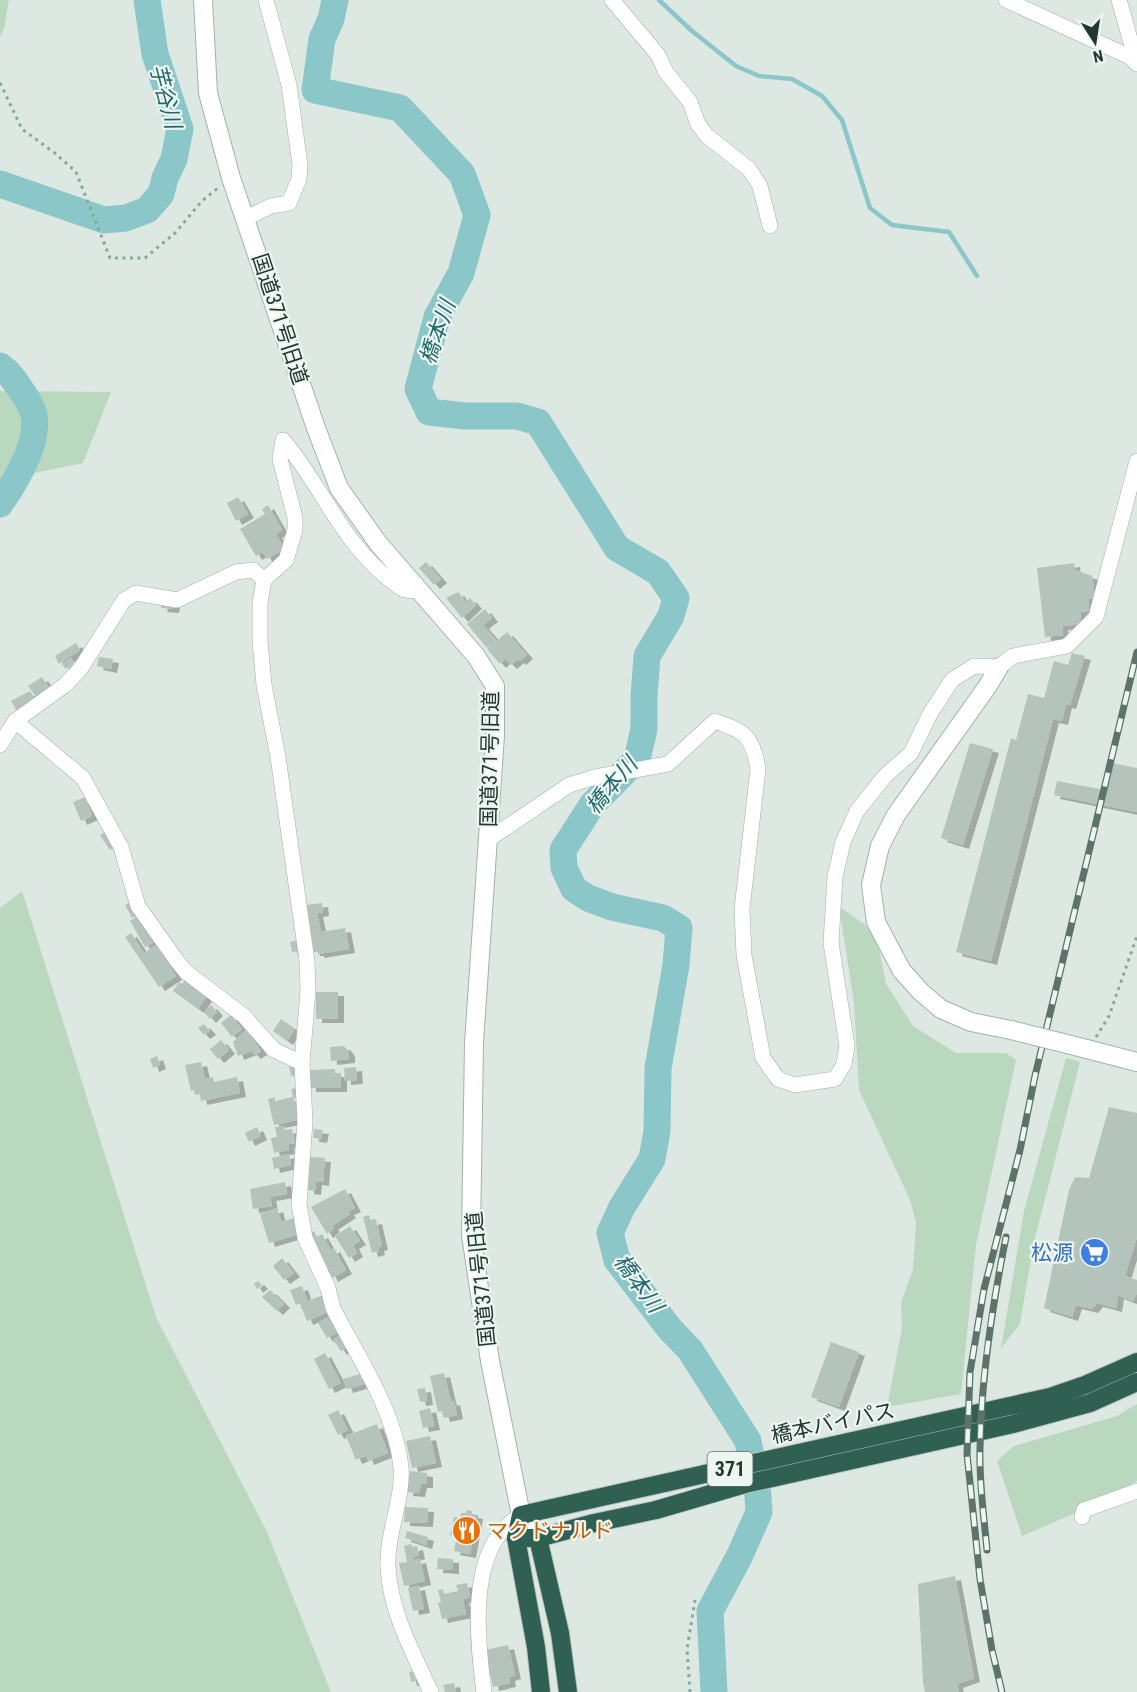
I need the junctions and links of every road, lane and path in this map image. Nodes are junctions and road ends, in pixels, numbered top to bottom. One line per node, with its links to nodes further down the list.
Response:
1 (203, 0): 9 (street, 国道371号旧道)
2 (266, 0): 10 (street)
3 (612, 0): 11 (street)
4 (1006, 0): 7 (street)
5 (1119, 0): 6 (street)
6 (1137, 52)
7 (1137, 64)
8 (0, 83): 9 (path)
9 (231, 178): 10 (street, 国道371号旧道)
10 (246, 218): 14 (street, 国道371号旧道)
11 (770, 226)
12 (1137, 461): 15 (street)
13 (264, 580): 14 (street); 16 (street); 22 (street)
14 (419, 591): 18 (street, 国道371号旧道)
15 (999, 667): 18 (street); 20 (street, bridge)
16 (15, 721): 17 (street); 22 (street)
17 (0, 745)
18 (489, 839): 26 (street, 国道371号旧道)
19 (1137, 936): 20 (path)
20 (1083, 1048): 21 (street)
21 (1137, 1062)
22 (302, 1063): 31 (street)
23 (1137, 1362): 26 (highway, 橋本バイパス / 371)
24 (1137, 1382): 29 (highway, 橋本バイパス / 371)
25 (1137, 1491): 27 (street)
26 (521, 1515): 28 (highway); 29 (street); 32 (street)
27 (1082, 1517)
28 (516, 1538): 29 (highway, 橋本バイパス / 371); 33 (highway)
29 (538, 1538): 34 (highway)
30 (695, 1600): 35 (path)
31 (431, 1692)
32 (484, 1692)
33 (541, 1692)
34 (568, 1692)
35 (690, 1692)

